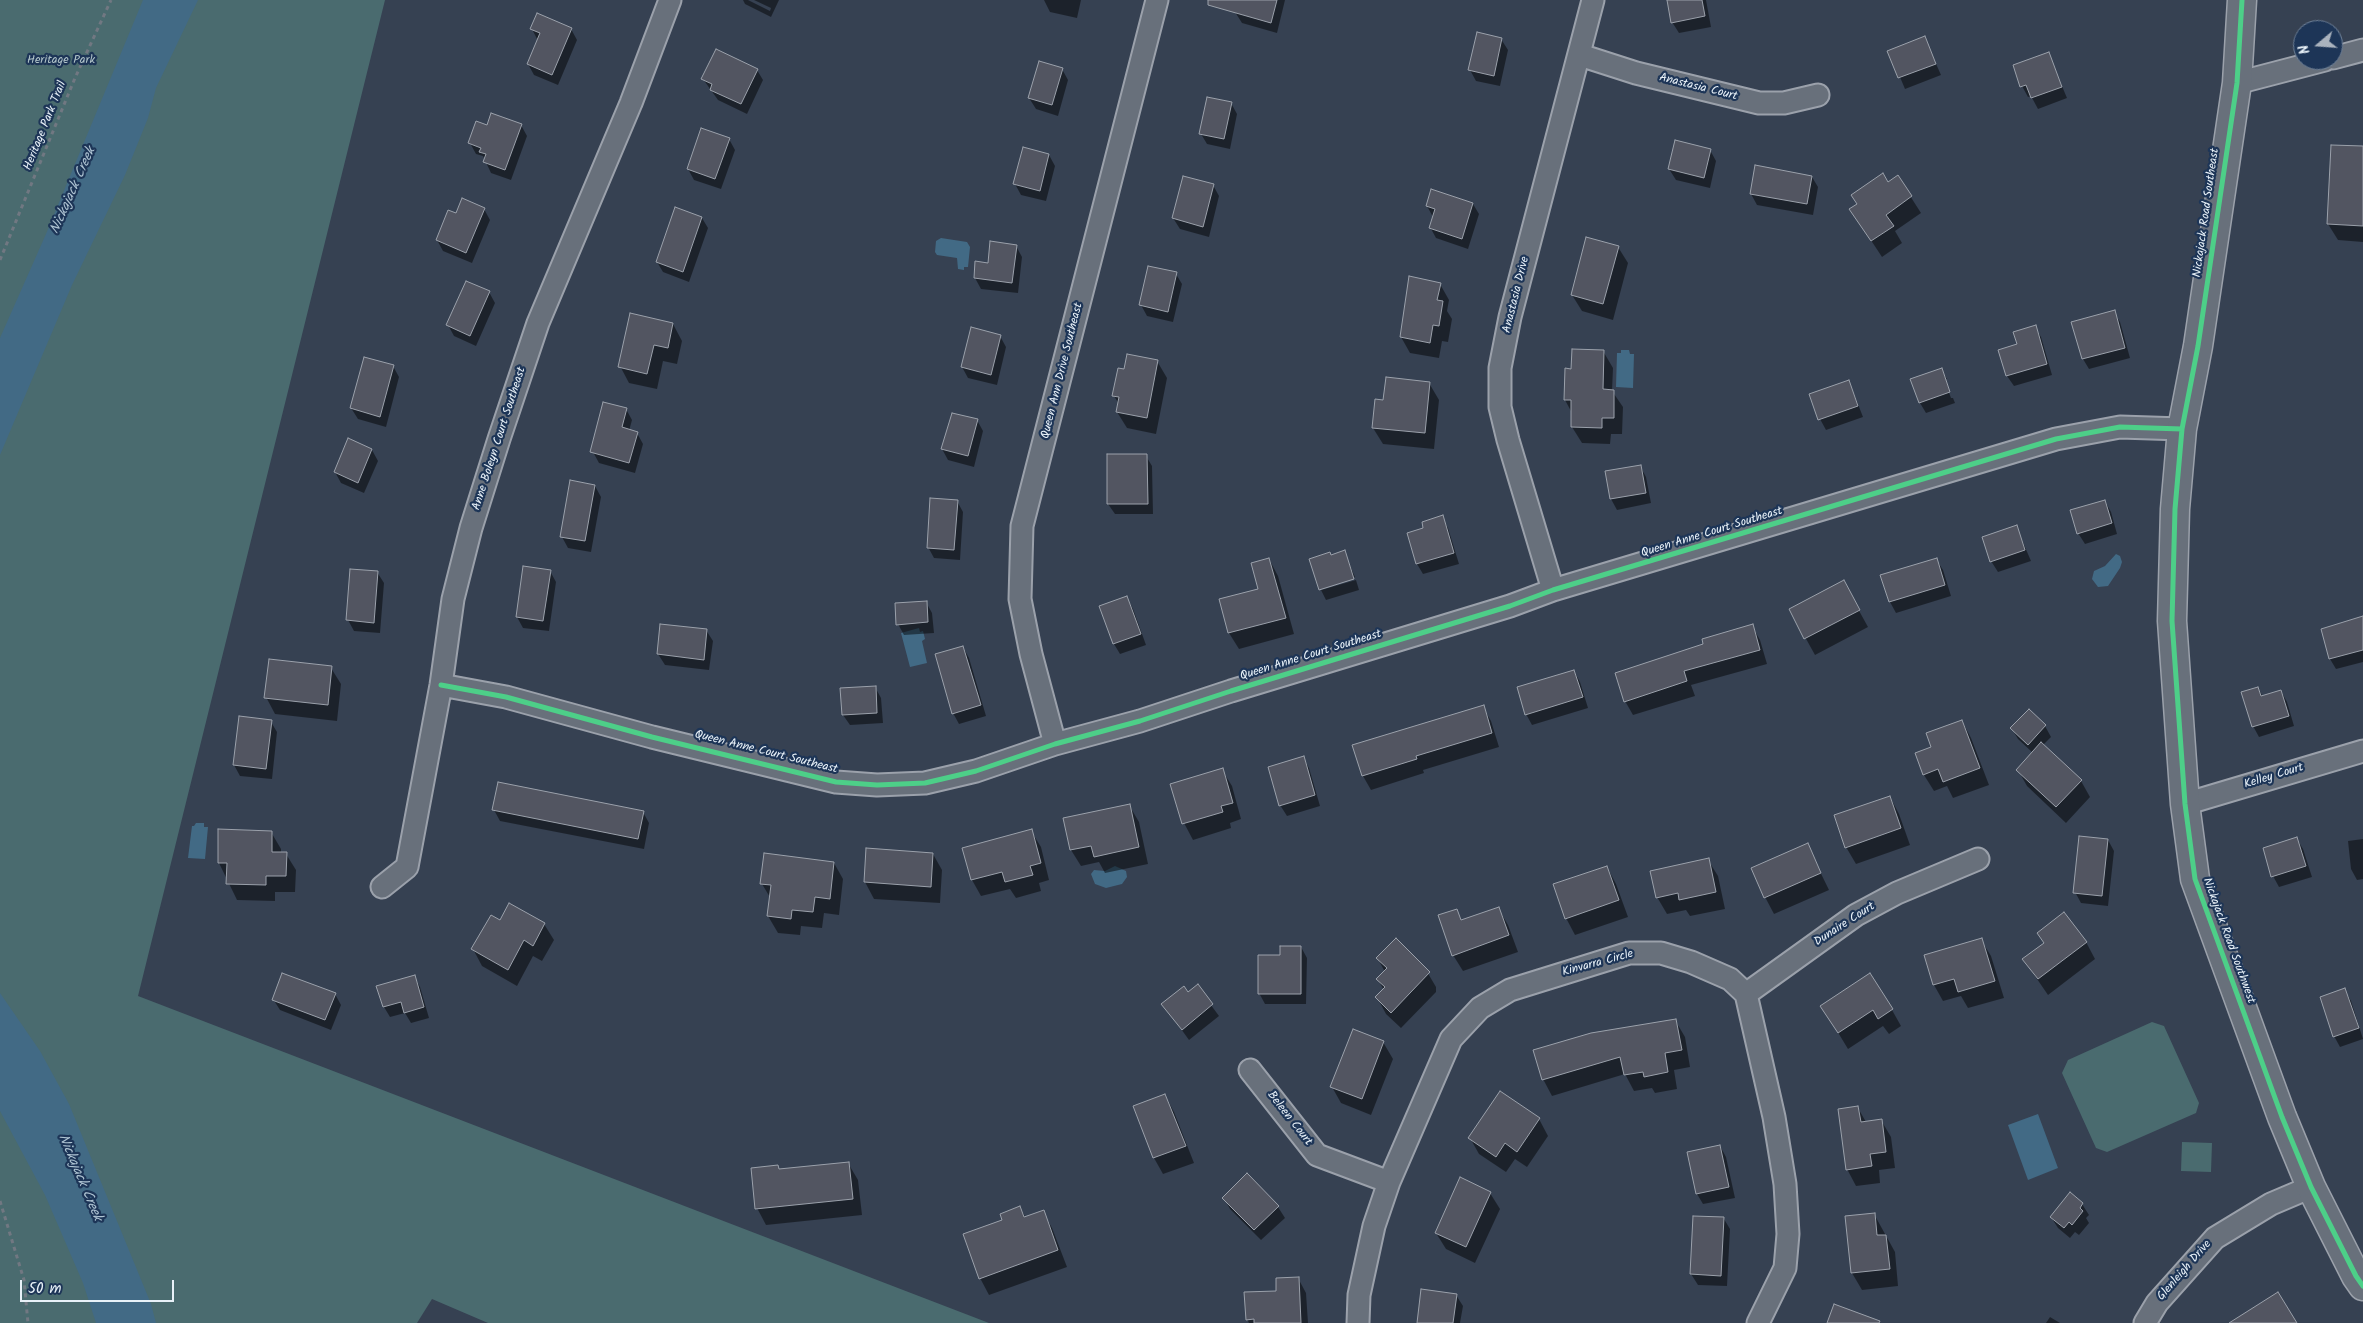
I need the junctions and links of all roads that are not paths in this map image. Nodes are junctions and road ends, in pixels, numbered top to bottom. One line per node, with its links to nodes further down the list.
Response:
1 (670, 0): 13 (street, Anne Boleyn Court Southeast)
2 (1157, 0): 14 (street, Queen Ann Drive Southeast)
3 (1593, 0): 6 (street, Anastasia Drive)
4 (2242, 0): 9 (street, Nickajack Road Southeast)
5 (2363, 50): 7 (street)
6 (1580, 55): 10 (street, Anastasia Court); 12 (street, Anastasia Drive)
7 (2343, 55)
8 (2293, 68): 9 (street)
9 (2237, 83): 11 (street, Nickajack Road Southeast)
10 (1818, 95)
11 (2182, 429): 12 (street, Queen Anne Court Southeast); 16 (street, Nickajack Road Southwest)
12 (1553, 590): 14 (street, Queen Anne Court Southeast)
13 (440, 685): 14 (street, Queen Anne Court Southeast); 18 (street, Anne Boleyn Court Southeast)
14 (1055, 744)
15 (2363, 750): 16 (street, Kelley Court)
16 (2185, 804): 22 (street, Nickajack Road Southwest)
17 (1978, 859): 19 (street, Dunaire Court)
18 (382, 887)
19 (1746, 994): 21 (street, Kinvarra Circle); 25 (street)
20 (1250, 1070): 21 (street, Beleen Court)
21 (1389, 1182): 24 (street, Kinvarra Circle)
22 (2311, 1187): 23 (street, Nickajack Road Southwest); 26 (street, Glenleigh Drive)
23 (2363, 1286)
24 (1358, 1323)
25 (1758, 1323)
26 (2145, 1323)

